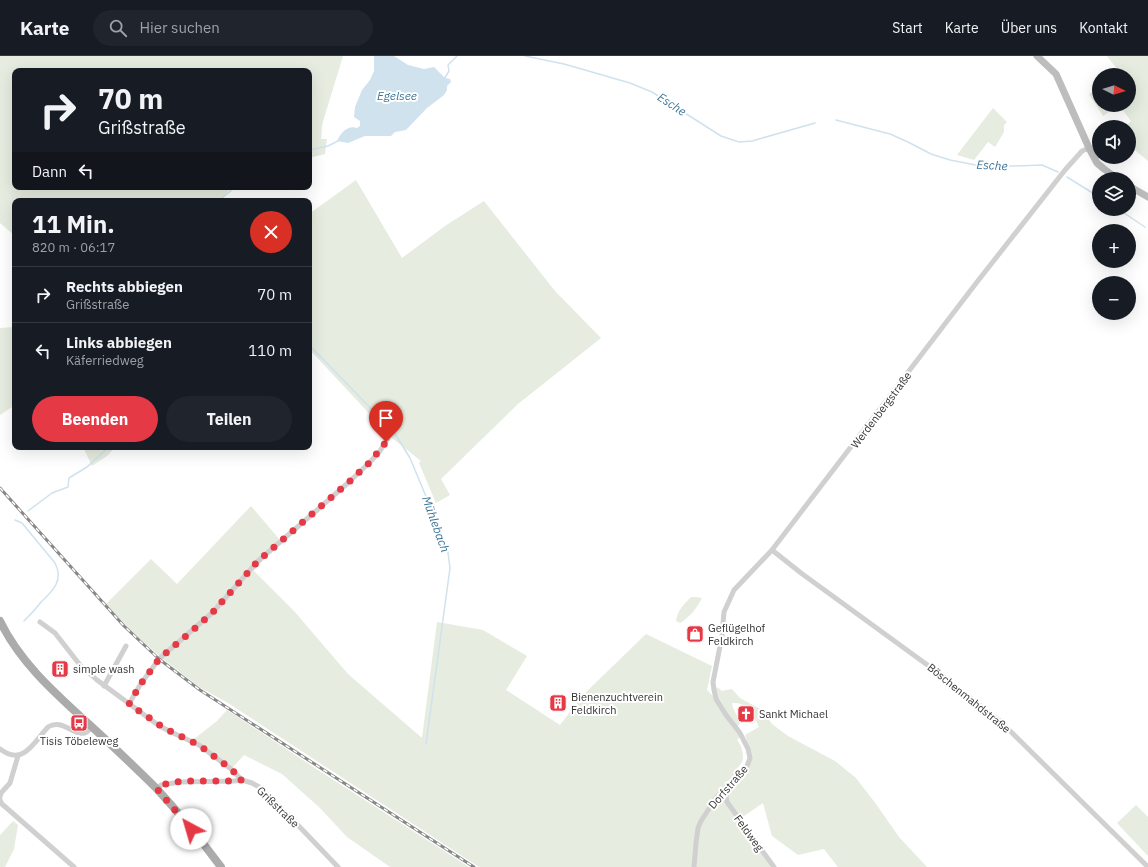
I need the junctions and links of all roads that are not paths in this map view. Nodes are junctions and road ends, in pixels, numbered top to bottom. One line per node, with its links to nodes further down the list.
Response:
1 (1037, 56): 2 (street)
2 (1089, 148): 3 (street); 7 (street, Werdenbergstraße)
3 (1108, 172)
4 (1136, 190): 5 (street)
5 (1148, 197)
6 (393, 430): 13 (street)
7 (772, 550): 12 (street, Werdenbergstraße); 29 (street, Böschenmahdstraße)
8 (40, 622): 11 (street)
9 (1, 626): 14 (main road)
10 (126, 646): 11 (street)
11 (104, 686): 13 (street)
12 (714, 690): 18 (street, Dorfstraße)
13 (129, 704): 17 (street)
14 (92, 727): 16 (street); 19 (main road)
15 (0, 749): 16 (street)
16 (18, 756): 20 (street)
17 (242, 780): 19 (street, Grißstraße); 26 (street, Grißstraße)
18 (725, 788): 21 (street, Dorfstraße); 22 (street)
19 (157, 789): 25 (main road)
20 (0, 796)
21 (716, 798): 22 (street); 27 (street, Dorfstraße)
22 (725, 798): 28 (street, Feldweg)
23 (0, 800): 24 (street)
24 (74, 867)
25 (220, 867)
26 (338, 867)
27 (694, 867)
28 (774, 867)
29 (1148, 867)

